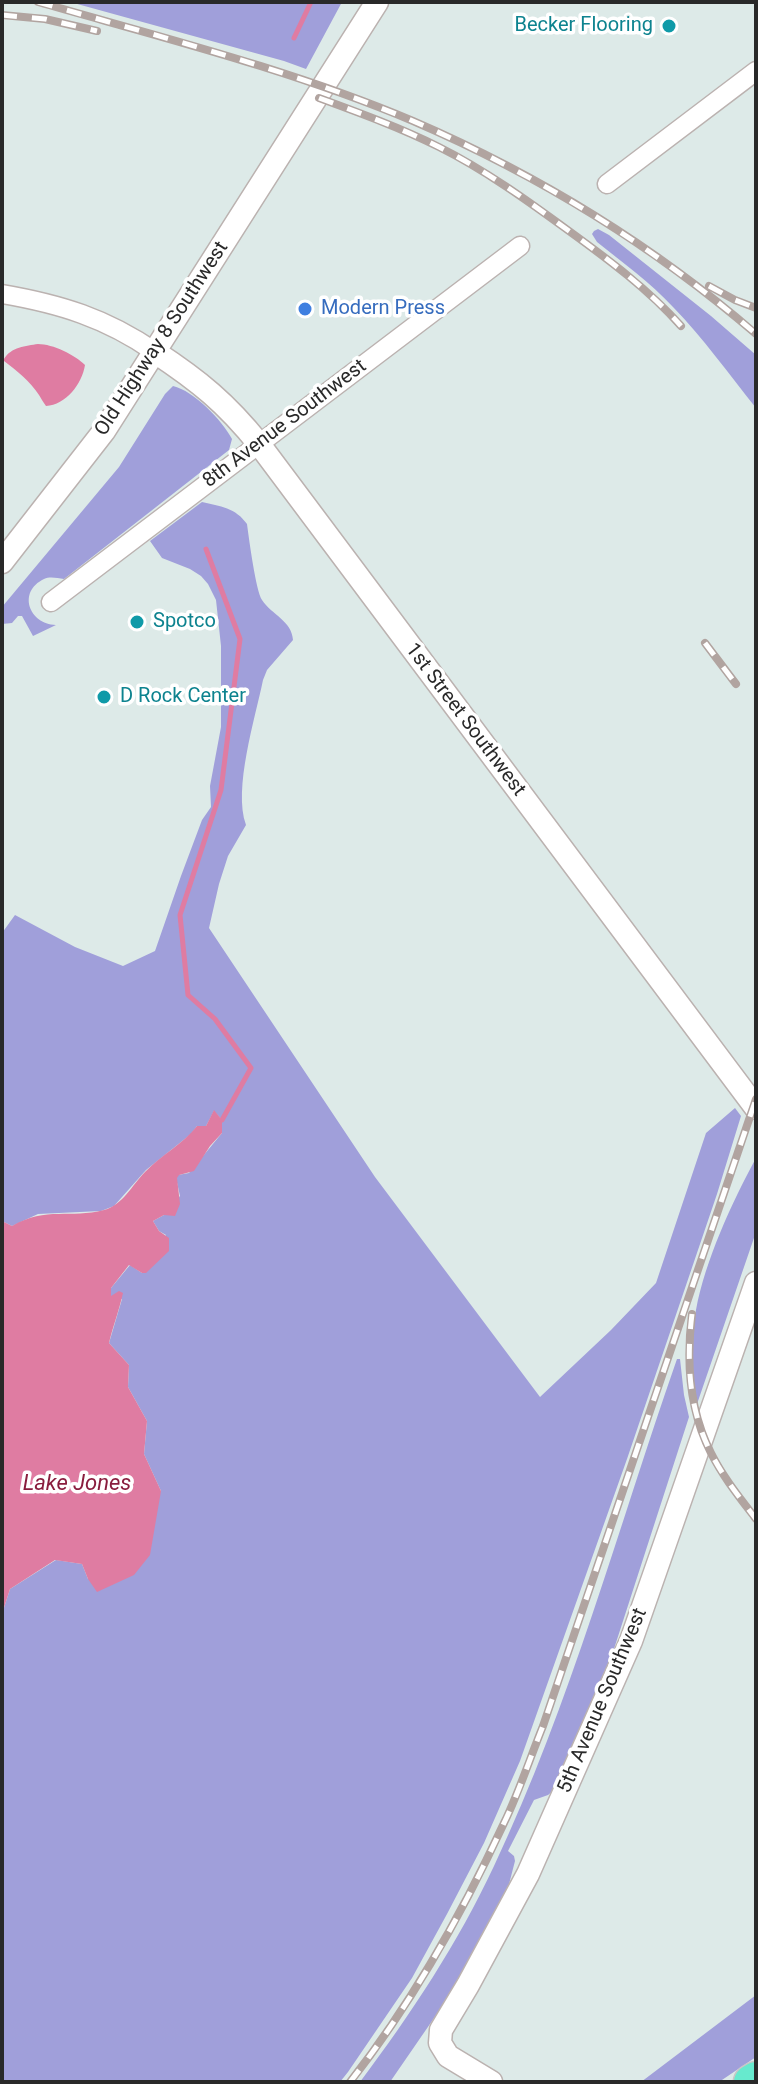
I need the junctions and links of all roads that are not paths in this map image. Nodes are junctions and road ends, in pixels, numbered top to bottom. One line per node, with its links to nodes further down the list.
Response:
1 (377, 2): 6 (street, Old Highway 8 Southwest)
2 (756, 71): 3 (street)
3 (607, 184)
4 (520, 246): 7 (street, 8th Avenue Southwest)
5 (2, 294): 6 (street)
6 (155, 352): 7 (street, 1st Street Southwest); 8 (street, Old Highway 8 Southwest)
7 (259, 444): 9 (street, 8th Avenue Southwest); 10 (street, 1st Street Southwest)
8 (2, 562)
9 (51, 602)
10 (756, 1108)
11 (756, 1283): 12 (street, 5th Avenue Southwest)
12 (491, 2082)

